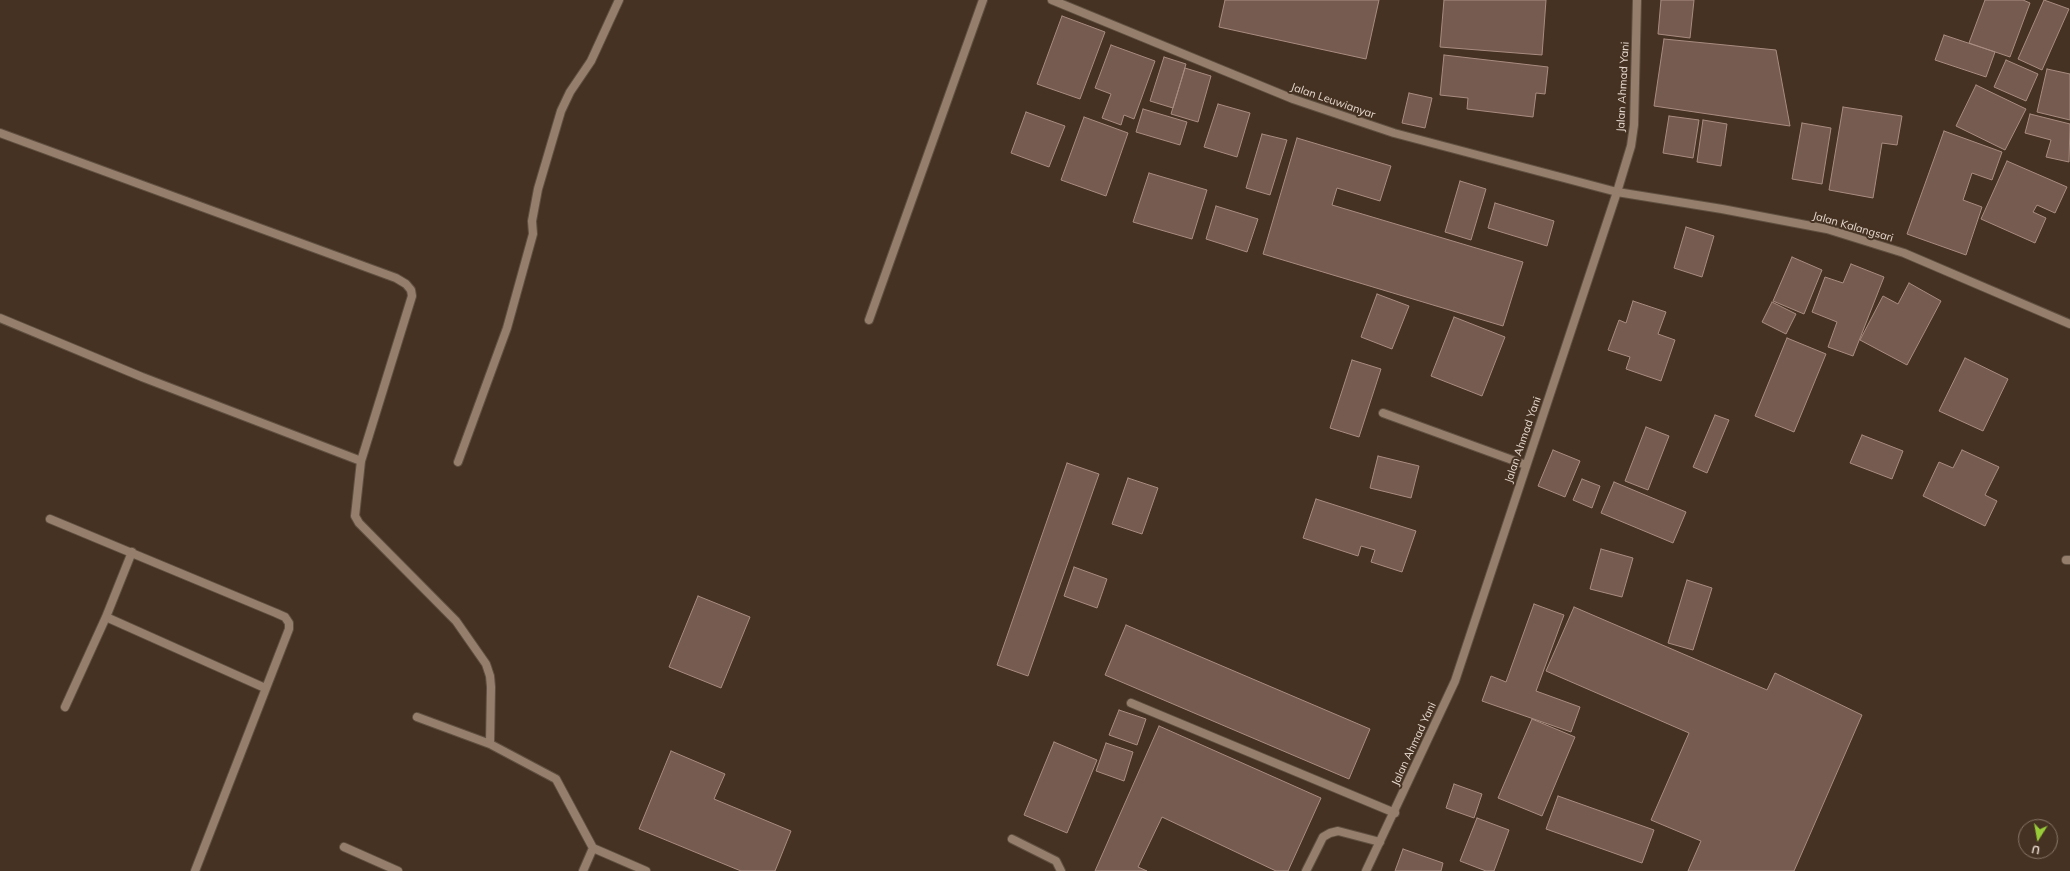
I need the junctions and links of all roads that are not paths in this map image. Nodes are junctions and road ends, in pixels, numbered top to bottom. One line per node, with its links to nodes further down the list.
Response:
1 (619, 0): 12 (street)
2 (983, 0): 8 (street)
3 (1052, 0): 6 (street, Jalan Leuwianyar)
4 (1637, 0): 6 (street, Jalan Ahmad Yani)
5 (0, 133): 11 (street)
6 (1617, 192): 9 (street, Jalan Kalangsari); 13 (street, Jalan Ahmad Yani)
7 (0, 318): 11 (street)
8 (869, 320)
9 (2070, 324)
10 (1383, 413): 13 (street)
11 (361, 461): 21 (street)
12 (458, 462)
13 (1526, 465): 22 (street, Jalan Ahmad Yani)
14 (50, 519): 15 (street)
15 (132, 552): 16 (street); 17 (street)
16 (106, 617): 17 (street); 19 (street)
17 (265, 688): 27 (street)
18 (1131, 703): 22 (street)
19 (65, 707)
20 (417, 717): 21 (street)
21 (490, 744): 26 (street)
22 (1395, 813): 24 (street, Jalan Ahmad Yani)
23 (1012, 839): 31 (street)
24 (1380, 842): 32 (street); 33 (street, Jalan Ahmad Yani)
25 (344, 847): 28 (street)
26 (593, 848): 29 (street); 30 (street)
27 (195, 871)
28 (398, 871)
29 (583, 871)
30 (646, 871)
31 (1061, 871)
32 (1306, 871)
33 (1366, 871)

